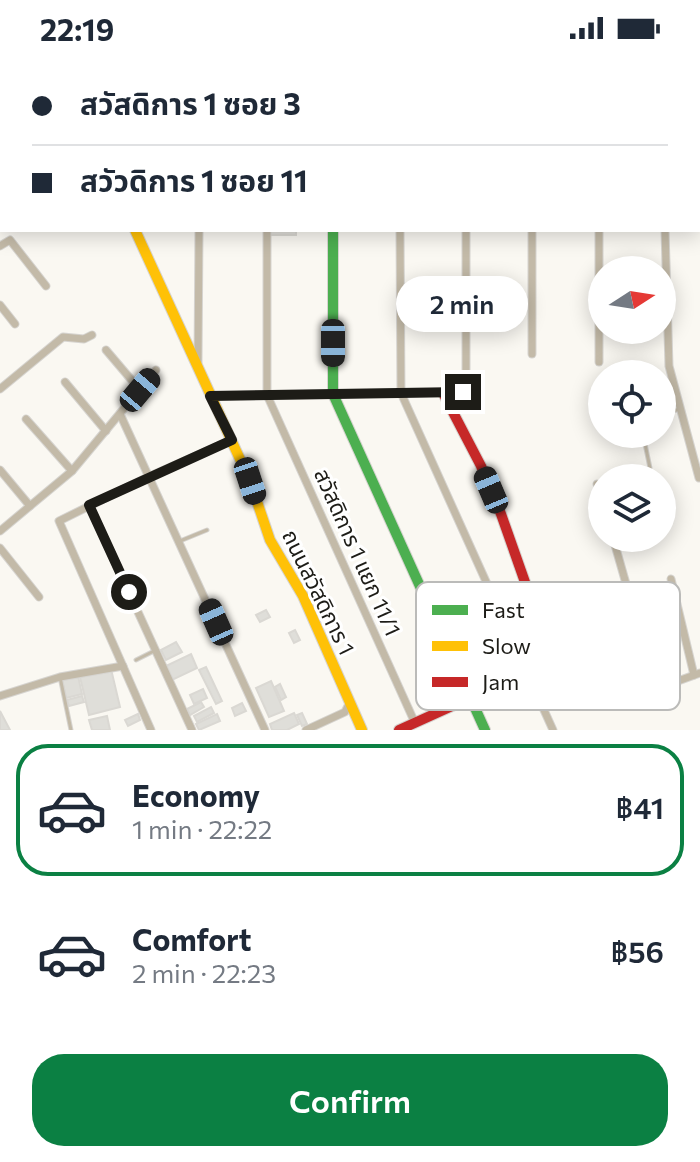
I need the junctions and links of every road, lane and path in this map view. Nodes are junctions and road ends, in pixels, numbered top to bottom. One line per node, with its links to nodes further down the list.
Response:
1 (136, 232): 18 (street, ถนนสวัสดิการ 1)
2 (199, 232): 18 (street)
3 (267, 232): 26 (street)
4 (333, 232): 25 (street)
5 (400, 232): 23 (street)
6 (466, 232): 24 (street)
7 (532, 232): 16 (street)
8 (599, 232): 17 (street)
9 (665, 232): 28 (street)
10 (0, 246): 11 (street)
11 (46, 286)
12 (0, 305): 13 (street)
13 (15, 324)
14 (92, 335): 21 (street)
15 (106, 350): 22 (street)
16 (532, 354)
17 (599, 360)
18 (198, 368): 27 (street, ถนนสวัสดิการ 1)
19 (156, 370): 22 (street)
20 (65, 382): 32 (street)
21 (0, 389)
22 (140, 390): 30 (street)
23 (401, 393): 24 (street); 25 (street); 47 (street)
24 (443, 393): 48 (street)
25 (333, 394): 26 (street); 46 (street)
26 (267, 395): 27 (street); 63 (street, สวัสดิการ 1 แยก 11/1)
27 (210, 396): 33 (street, ถนนสวัสดิการ 1)
28 (680, 409): 29 (lane); 37 (street)
29 (676, 410)
30 (120, 414): 32 (street); 36 (street)
31 (26, 419): 35 (street)
32 (106, 431): 35 (street)
33 (232, 440): 36 (street); 59 (street, ถนนสวัสดิการ 1)
34 (0, 470): 39 (street)
35 (72, 471): 39 (street)
36 (150, 476): 38 (street); 42 (street)
37 (699, 478)
38 (89, 505): 53 (street); 55 (street)
39 (30, 506): 41 (street)
40 (207, 530): 42 (lane)
41 (0, 531)
42 (180, 541): 67 (street)
43 (0, 548): 51 (street)
44 (617, 552): 49 (street)
45 (671, 579): 50 (street)
46 (418, 582)
47 (486, 582)
48 (526, 582)
49 (626, 582)
50 (672, 582)
51 (39, 597)
52 (680, 612): 56 (street)
53 (156, 650): 54 (lane); 66 (street)
54 (136, 660)
55 (123, 666): 57 (street); 65 (street)
56 (697, 674)
57 (60, 677): 58 (street); 64 (lane)
58 (0, 696)
59 (350, 702): 68 (street); 69 (street, ถนนสวัสดิการ 1)
60 (444, 710): 63 (street)
61 (476, 710): 71 (street)
62 (544, 710): 72 (street)
63 (415, 723): 70 (street)
64 (71, 730)
65 (151, 730)
66 (192, 730)
67 (265, 730)
68 (306, 730)
69 (362, 730)
70 (399, 730)
71 (485, 730)
72 (553, 730)

